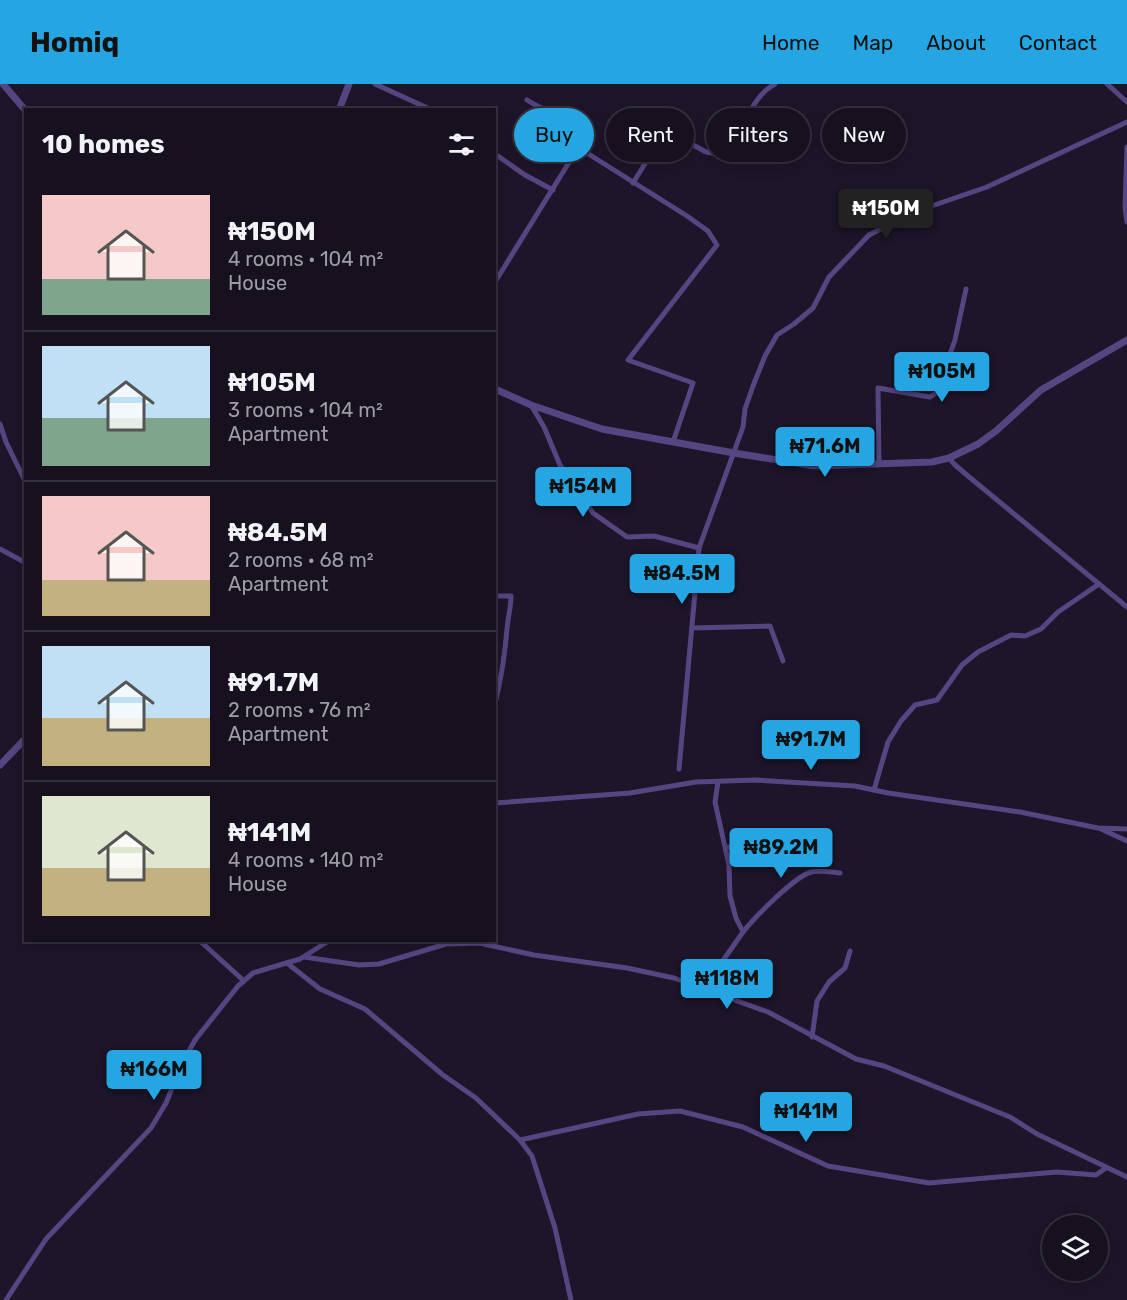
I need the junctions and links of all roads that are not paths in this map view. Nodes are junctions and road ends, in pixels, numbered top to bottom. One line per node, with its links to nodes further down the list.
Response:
1 (3, 84): 11 (street)
2 (349, 84): 8 (street)
3 (375, 84): 9 (street)
4 (775, 84): 17 (street)
5 (1107, 84): 7 (street)
6 (527, 100): 10 (street)
7 (1127, 102)
8 (340, 108)
9 (428, 108)
10 (542, 108)
11 (24, 109)
12 (1127, 122): 27 (street)
13 (1127, 147): 19 (street)
14 (496, 155): 18 (street)
15 (594, 158): 17 (street)
16 (570, 162): 18 (street)
17 (633, 183): 26 (street)
18 (553, 190): 20 (street)
19 (1127, 222)
20 (496, 280)
21 (966, 289): 29 (street)
22 (1127, 340): 28 (street)
23 (496, 390): 24 (street)
24 (531, 405): 26 (street); 31 (street)
25 (0, 424): 30 (street)
26 (673, 442): 27 (street)
27 (734, 453): 29 (street); 31 (street)
28 (949, 458): 29 (street); 34 (street)
29 (879, 464)
30 (24, 479)
31 (699, 548): 37 (street)
32 (0, 549): 33 (street)
33 (24, 561)
34 (1099, 584): 36 (street); 44 (street)
35 (496, 596): 39 (street)
36 (1127, 607)
37 (692, 628): 38 (street); 42 (street)
38 (783, 661)
39 (496, 699)
40 (24, 740): 41 (street)
41 (0, 765)
42 (679, 769)
43 (718, 782): 44 (street); 45 (street); 49 (street)
44 (874, 790): 46 (street)
45 (496, 803)
46 (1098, 828): 47 (street); 48 (street)
47 (1127, 829)
48 (1127, 841)
49 (726, 847): 50 (street); 52 (street)
50 (781, 849)
51 (840, 873): 52 (street)
52 (743, 932): 59 (street)
53 (201, 942): 58 (street)
54 (327, 942): 56 (street)
55 (850, 951): 60 (street)
56 (304, 957): 57 (street); 59 (street)
57 (287, 963): 58 (street); 61 (street)
58 (244, 981): 64 (street)
59 (703, 989): 60 (street)
60 (813, 1037): 62 (street)
61 (520, 1140): 62 (street); 65 (street)
62 (1106, 1168): 63 (street)
63 (1127, 1177)
64 (6, 1300)
65 (571, 1300)

